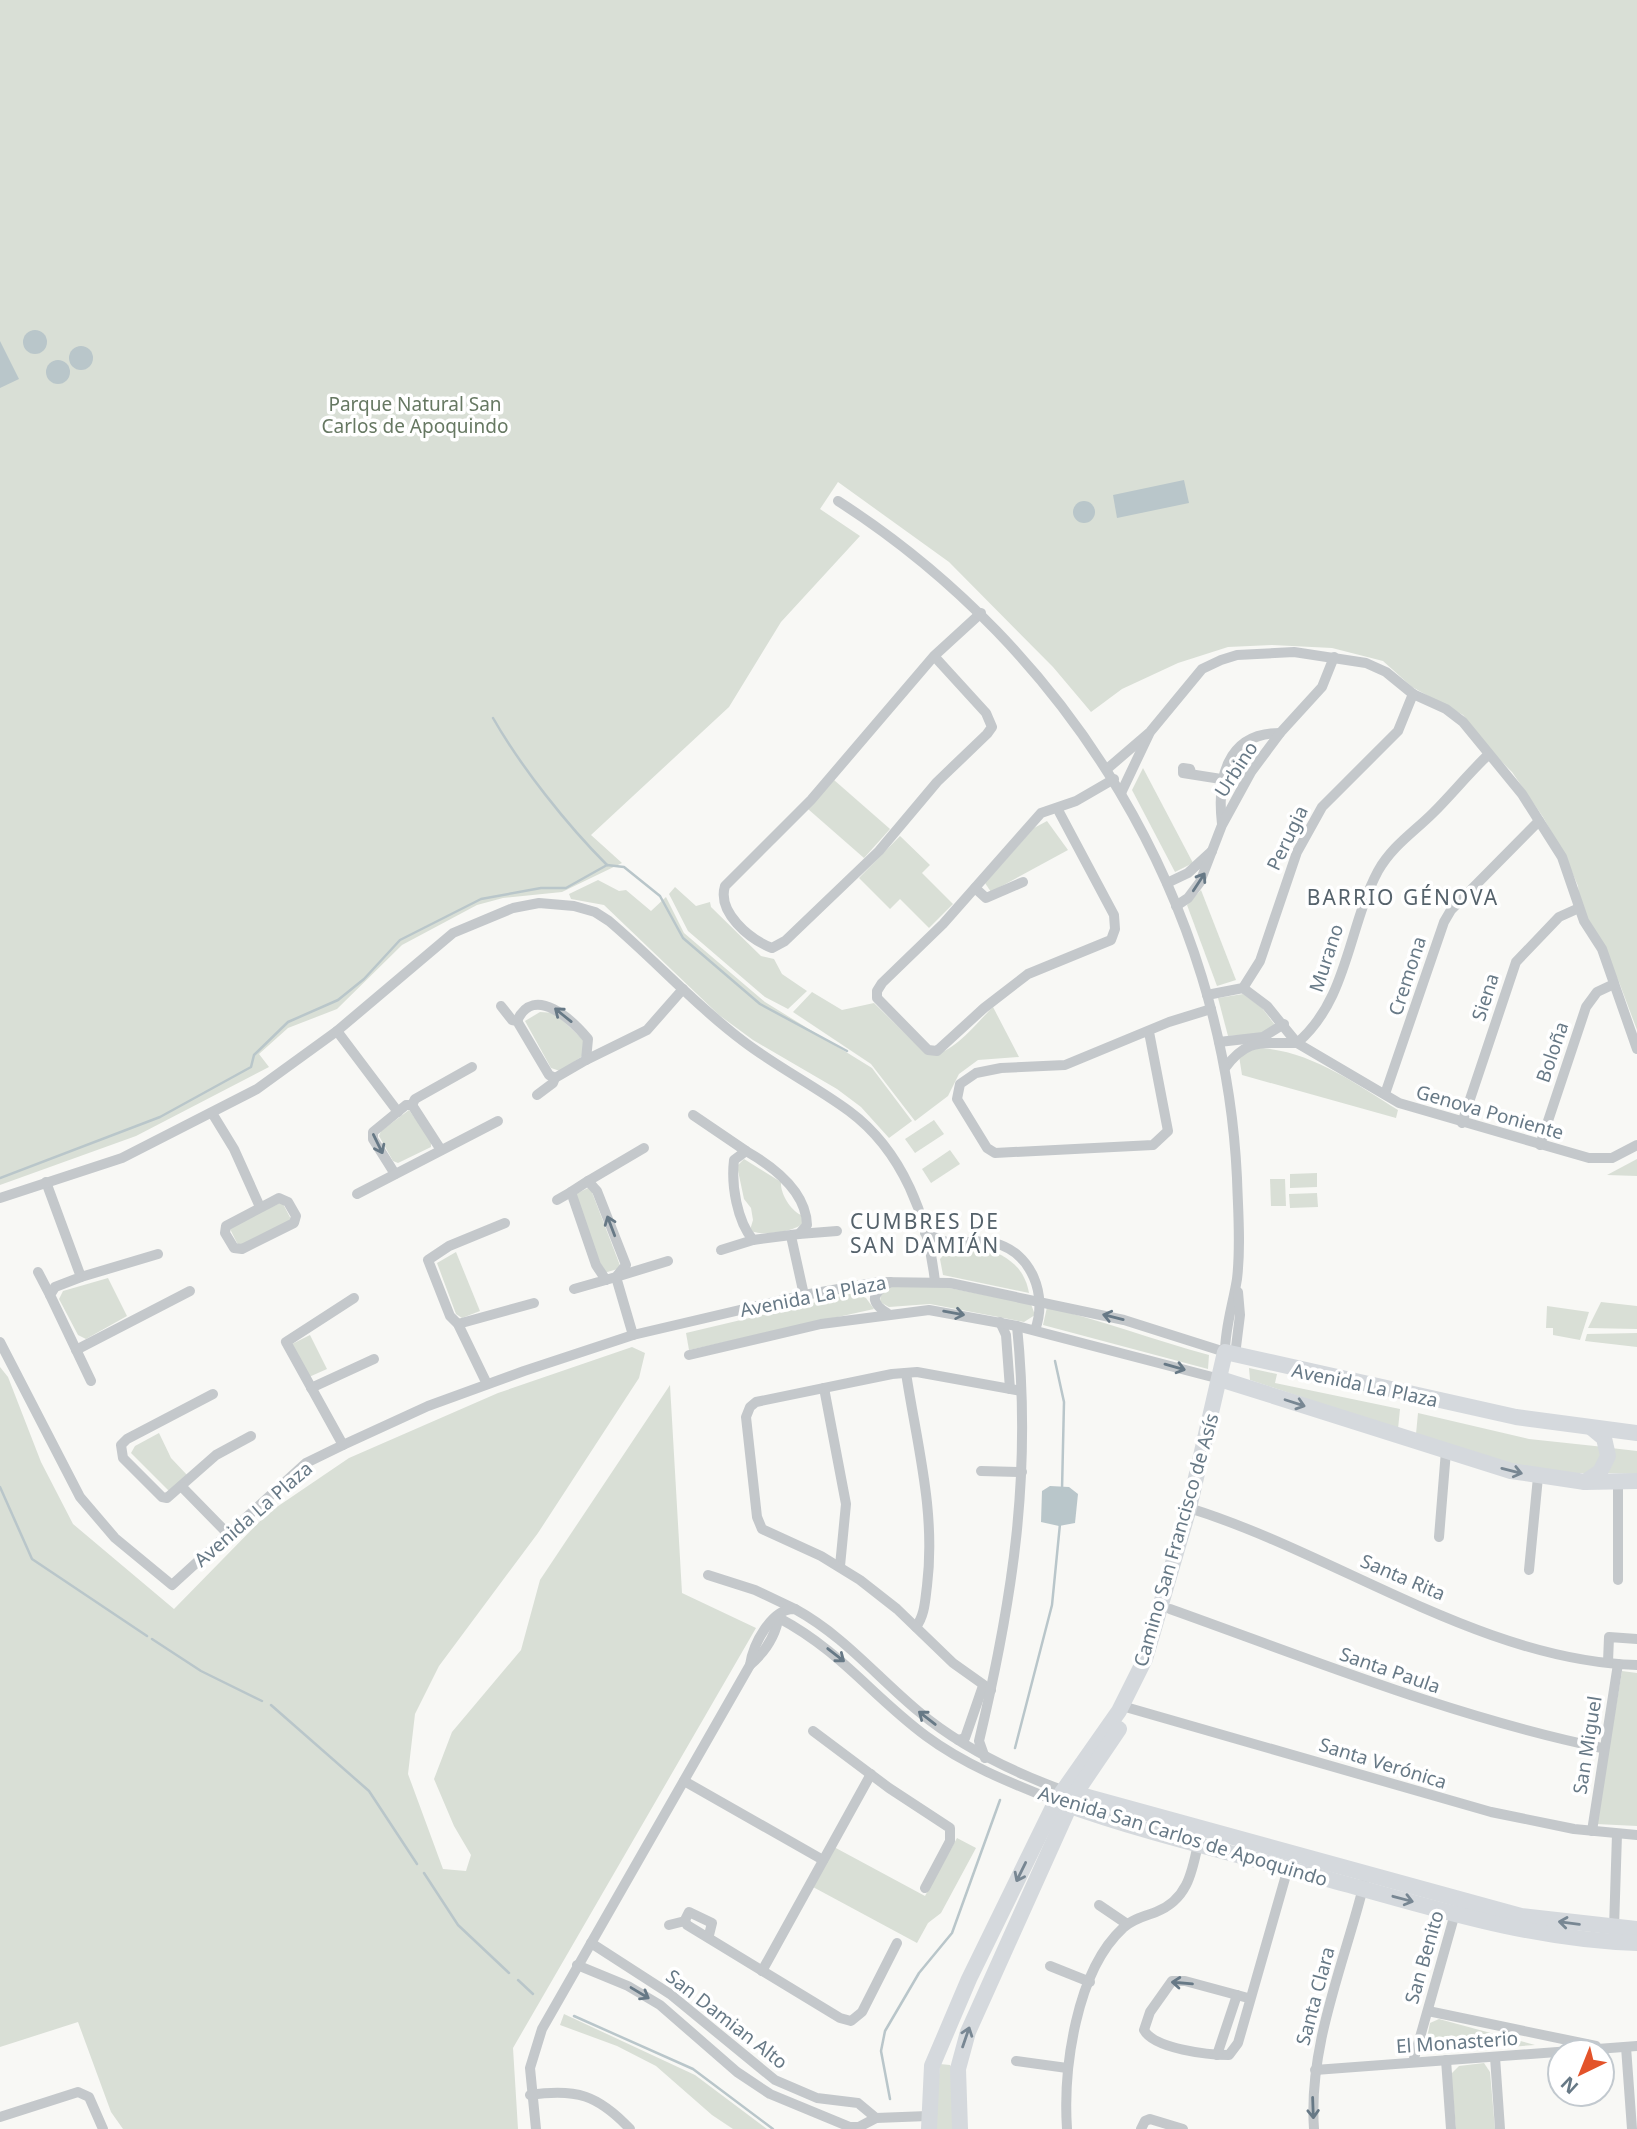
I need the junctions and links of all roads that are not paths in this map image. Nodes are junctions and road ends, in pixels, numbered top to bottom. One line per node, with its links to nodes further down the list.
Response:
1 (838, 501): 2 (street, Camino San Francisco de Asís)
2 (981, 614): 3 (street); 10 (street, Camino San Francisco de Asís)
3 (934, 656): 3 (street)
4 (1334, 657): 5 (street); 6 (street); 7 (street, Urbino)
5 (1413, 694): 8 (street); 23 (street, Perugia)
6 (1150, 732): 10 (street); 12 (street)
7 (1280, 733): 11 (street, Urbino); 15 (street, Urbino)
8 (1489, 755): 14 (street); 34 (street, Murano)
9 (1191, 772): 11 (street)
10 (1110, 774): 12 (street, Camino San Francisco de Asís); 13 (street)
11 (1221, 779): 15 (street, Urbino)
12 (1121, 793): 18 (street, Camino San Francisco de Asís)
13 (1057, 808): 19 (street); 19 (street)
14 (1539, 821): 21 (street); 41 (street, Cremona)
15 (1222, 825): 16 (street, Urbino)
16 (1212, 851): 18 (street, Urbino); 20 (street, Urbino, one-way to 16)
17 (1023, 882): 19 (street)
18 (1167, 883): 20 (street, Camino San Francisco de Asís)
19 (975, 888)
20 (1176, 906): 25 (street, Camino San Francisco de Asís)
21 (1579, 908): 22 (street); 48 (street, Siena)
22 (1614, 984): 36 (street); 49 (street, Boloña)
23 (1243, 988): 25 (street); 29 (street, Genova Poniente)
24 (683, 989): 30 (street); 35 (street); 64 (street)
25 (1207, 995): 27 (street, Camino San Francisco de Asís)
26 (501, 1006): 28 (street)
27 (1211, 1009): 31 (street); 33 (street, Camino San Francisco de Asís)
28 (517, 1021): 32 (street, one-way to 28); 40 (street)
29 (1283, 1024): 33 (street); 34 (street, Genova Poniente)
30 (337, 1031): 44 (street); 45 (street)
31 (1149, 1032): 31 (street)
32 (588, 1039): 35 (street); 37 (street)
33 (1219, 1042): 39 (street, Camino San Francisco de Asís)
34 (1297, 1043): 39 (street); 41 (street, Genova Poniente)
35 (615, 1046): 37 (street)
36 (1637, 1049)
37 (586, 1060): 40 (street)
38 (472, 1067): 43 (street)
39 (1224, 1068): 94 (street, Camino San Francisco de Asís)
40 (555, 1078): 42 (street)
41 (1385, 1094): 48 (street, Genova Poniente)
42 (537, 1095)
43 (412, 1105): 44 (street); 52 (street)
44 (398, 1112): 54 (street, one-way to 54)
45 (212, 1113): 56 (street); 61 (street)
46 (693, 1115): 53 (street)
47 (498, 1121): 52 (street)
48 (1462, 1123): 49 (street, Genova Poniente)
49 (1540, 1145): 50 (street, Genova Poniente)
50 (1637, 1145)
51 (643, 1148): 55 (street)
52 (441, 1150): 54 (street)
53 (746, 1151): 65 (street); 66 (street)
54 (395, 1174): 58 (street)
55 (588, 1181): 57 (street); 74 (street, one-way to 55)
56 (46, 1182): 59 (street); 73 (street)
57 (571, 1192): 60 (street); 74 (street)
58 (356, 1194)
59 (0, 1198)
60 (557, 1200)
61 (260, 1207): 61 (street)
62 (505, 1223): 88 (street)
63 (837, 1231): 65 (street)
64 (925, 1233): 67 (street); 70 (street)
65 (795, 1235): 66 (street); 80 (street)
66 (753, 1240): 68 (street)
67 (949, 1243): 70 (street); 83 (street)
68 (721, 1250)
69 (158, 1254): 73 (street)
70 (932, 1259): 76 (street)
71 (668, 1261): 74 (street)
72 (38, 1272): 81 (street)
73 (82, 1277): 81 (street)
74 (611, 1278): 78 (street); 91 (street)
75 (892, 1281): 76 (street, Avenida La Plaza); 77 (street, Avenida La Plaza); 85 (street)
76 (935, 1282): 83 (street, Avenida La Plaza)
77 (855, 1286): 80 (street, Avenida La Plaza); 85 (street)
78 (574, 1289)
79 (190, 1291): 93 (street)
80 (804, 1294): 91 (street, Avenida La Plaza)
81 (50, 1295): 93 (street)
82 (354, 1298): 102 (street)
83 (1040, 1301): 90 (street); 94 (street, Avenida La Plaza, one-way to 83)
84 (534, 1303): 88 (street)
85 (874, 1303): 86 (street)
86 (887, 1313): 87 (street, Avenida La Plaza, one-way to 87); 95 (street, Avenida La Plaza)
87 (1000, 1322): 89 (street, Avenida La Plaza); 104 (street)
88 (458, 1324): 101 (street)
89 (1017, 1326): 90 (street, Avenida La Plaza); 104 (street)
90 (1035, 1330): 99 (street, Avenida La Plaza, one-way to 99)
91 (633, 1335): 101 (street, Avenida La Plaza)
92 (0, 1342): 120 (street, Avenida La Plaza)
93 (76, 1350): 100 (street)
94 (1230, 1354): 97 (main road, Avenida La Plaza); 99 (main road, Camino San Francisco de Asís)
95 (689, 1355)
96 (374, 1359): 102 (street)
97 (1274, 1365): 105 (main road); 107 (main road, Avenida La Plaza)
98 (906, 1373): 103 (street); 104 (street); 130 (street)
99 (1225, 1380): 105 (main road, Avenida La Plaza); 119 (main road, Camino San Francisco de Asís)
100 (91, 1381)
101 (487, 1384): 110 (street, Avenida La Plaza)
102 (312, 1388): 110 (street)
103 (824, 1388): 122 (street); 122 (street)
104 (1015, 1390): 113 (street)
105 (1265, 1393): 111 (main road, Avenida La Plaza, one-way to 111)
106 (213, 1394): 118 (street)
107 (1592, 1428): 108 (main road, Avenida La Plaza); 116 (main road)
108 (1637, 1433)
109 (251, 1436): 118 (street)
110 (343, 1445): 120 (street, Avenida La Plaza)
111 (1446, 1451): 114 (main road, Avenida La Plaza, one-way to 114); 121 (street)
112 (981, 1471): 113 (street)
113 (1022, 1472): 134 (street)
114 (1538, 1477): 116 (main road, Avenida La Plaza); 123 (street)
115 (1637, 1481): 117 (main road, Avenida La Plaza)
116 (1585, 1482): 117 (main road, Avenida La Plaza)
117 (1618, 1482): 125 (street)
118 (182, 1487): 120 (street)
119 (1193, 1509): 128 (main road, Camino San Francisco de Asís); 132 (street, Santa Rita); 135 (main road, Camino San Francisco de Asís)
120 (227, 1533)
121 (1439, 1537)
122 (840, 1566): 130 (street)
123 (1529, 1570)
124 (708, 1575): 126 (street, Avenida San Carlos de Apoquindo)
125 (1618, 1580)
126 (774, 1599): 127 (street, Avenida San Carlos de Apoquindo); 129 (street)
127 (795, 1609): 129 (street); 137 (street, Avenida San Carlos de Apoquindo, one-way to 127)
128 (1170, 1609): 135 (main road, Camino San Francisco de Asís); 138 (street, Santa Paula)
129 (779, 1618): 141 (street); 142 (street, Avenida San Carlos de Apoquindo, one-way to 142)
130 (916, 1627): 134 (street)
131 (1637, 1639): 132 (street)
132 (1613, 1663): 133 (street, Santa Rita); 138 (street, San Miguel)
133 (1637, 1665)
134 (987, 1688): 137 (street); 139 (street)
135 (1127, 1707): 142 (main road, Camino San Francisco de Asís); 143 (street, Santa Verónica)
136 (813, 1731): 140 (street)
137 (958, 1740): 139 (street, Avenida San Carlos de Apoquindo)
138 (1602, 1748): 143 (street, San Miguel)
139 (985, 1758): 142 (street, Avenida San Carlos de Apoquindo)
140 (871, 1774): 147 (street); 150 (street)
141 (684, 1780): 147 (street); 157 (street)
142 (1066, 1798): 146 (main road, Avenida San Carlos de Apoquindo); 149 (main road, Avenida San Carlos de Apoquindo); 160 (main road, Camino San Francisco de Asís, one-way to 160); 161 (main road, Camino San Francisco de Asís)
143 (1592, 1831): 144 (street, Santa Verónica)
144 (1617, 1834): 145 (street, Santa Verónica); 155 (street)
145 (1637, 1835)
146 (1198, 1843): 148 (main road, Avenida San Carlos de Apoquindo); 153 (street)
147 (823, 1860): 164 (street)
148 (1288, 1868): 149 (main road, Avenida San Carlos de Apoquindo); 167 (street)
149 (1365, 1882): 152 (main road, Avenida San Carlos de Apoquindo); 180 (street, Santa Clara)
150 (925, 1888)
151 (1099, 1905): 153 (street)
152 (1456, 1907): 155 (main road, Avenida San Carlos de Apoquindo, one-way to 152); 158 (main road, Avenida San Carlos de Apoquindo); 168 (street, San Benito)
153 (1128, 1924): 165 (street)
154 (669, 1925): 164 (street)
155 (1614, 1928): 156 (main road, Avenida San Carlos de Apoquindo)
156 (1637, 1928)
157 (591, 1943): 162 (street); 182 (street, San Damian Alto)
158 (1637, 1943)
159 (897, 1944): 164 (street)
160 (982, 1952): 161 (main road); 177 (main road, Camino San Francisco de Asís)
161 (999, 1958): 179 (main road, Camino San Francisco de Asís, one-way to 161)
162 (578, 1965): 181 (street); 186 (street, San Damian Alto, one-way to 186)
163 (1050, 1966): 165 (street)
164 (762, 1971)
165 (1090, 1982): 178 (street)
166 (1237, 1996): 167 (street); 172 (street); 172 (street, one-way to 172)
167 (1248, 1998): 172 (street)
168 (1428, 2011): 169 (street, El Monasterio); 176 (street, San Benito)
169 (1569, 2038)
170 (1632, 2046): 197 (street)
171 (1546, 2053): 173 (street, El Monasterio)
172 (1217, 2055)
173 (1494, 2057): 174 (street, El Monasterio); 196 (street)
174 (1446, 2060): 176 (street, El Monasterio); 195 (street)
175 (1016, 2061): 178 (street)
176 (1413, 2062): 180 (street, El Monasterio)
177 (932, 2066): 179 (main road); 185 (main road, Camino San Francisco de Asís)
178 (1068, 2068): 191 (street)
179 (958, 2069): 190 (main road, Camino San Francisco de Asís)
180 (1315, 2070): 194 (street, Santa Clara, one-way to 194)
181 (530, 2095): 188 (street); 189 (street)
182 (849, 2101): 184 (street, San Damian Alto); 186 (street)
183 (0, 2117): 187 (street)
184 (876, 2118): 185 (street); 186 (street)
185 (928, 2123)
186 (844, 2125)
187 (103, 2129)
188 (536, 2129)
189 (630, 2129)
190 (960, 2129)
191 (1067, 2129)
192 (1141, 2129): 193 (street)
193 (1183, 2129)
194 (1314, 2129)
195 (1451, 2129)
196 (1500, 2129)
197 (1632, 2129)

